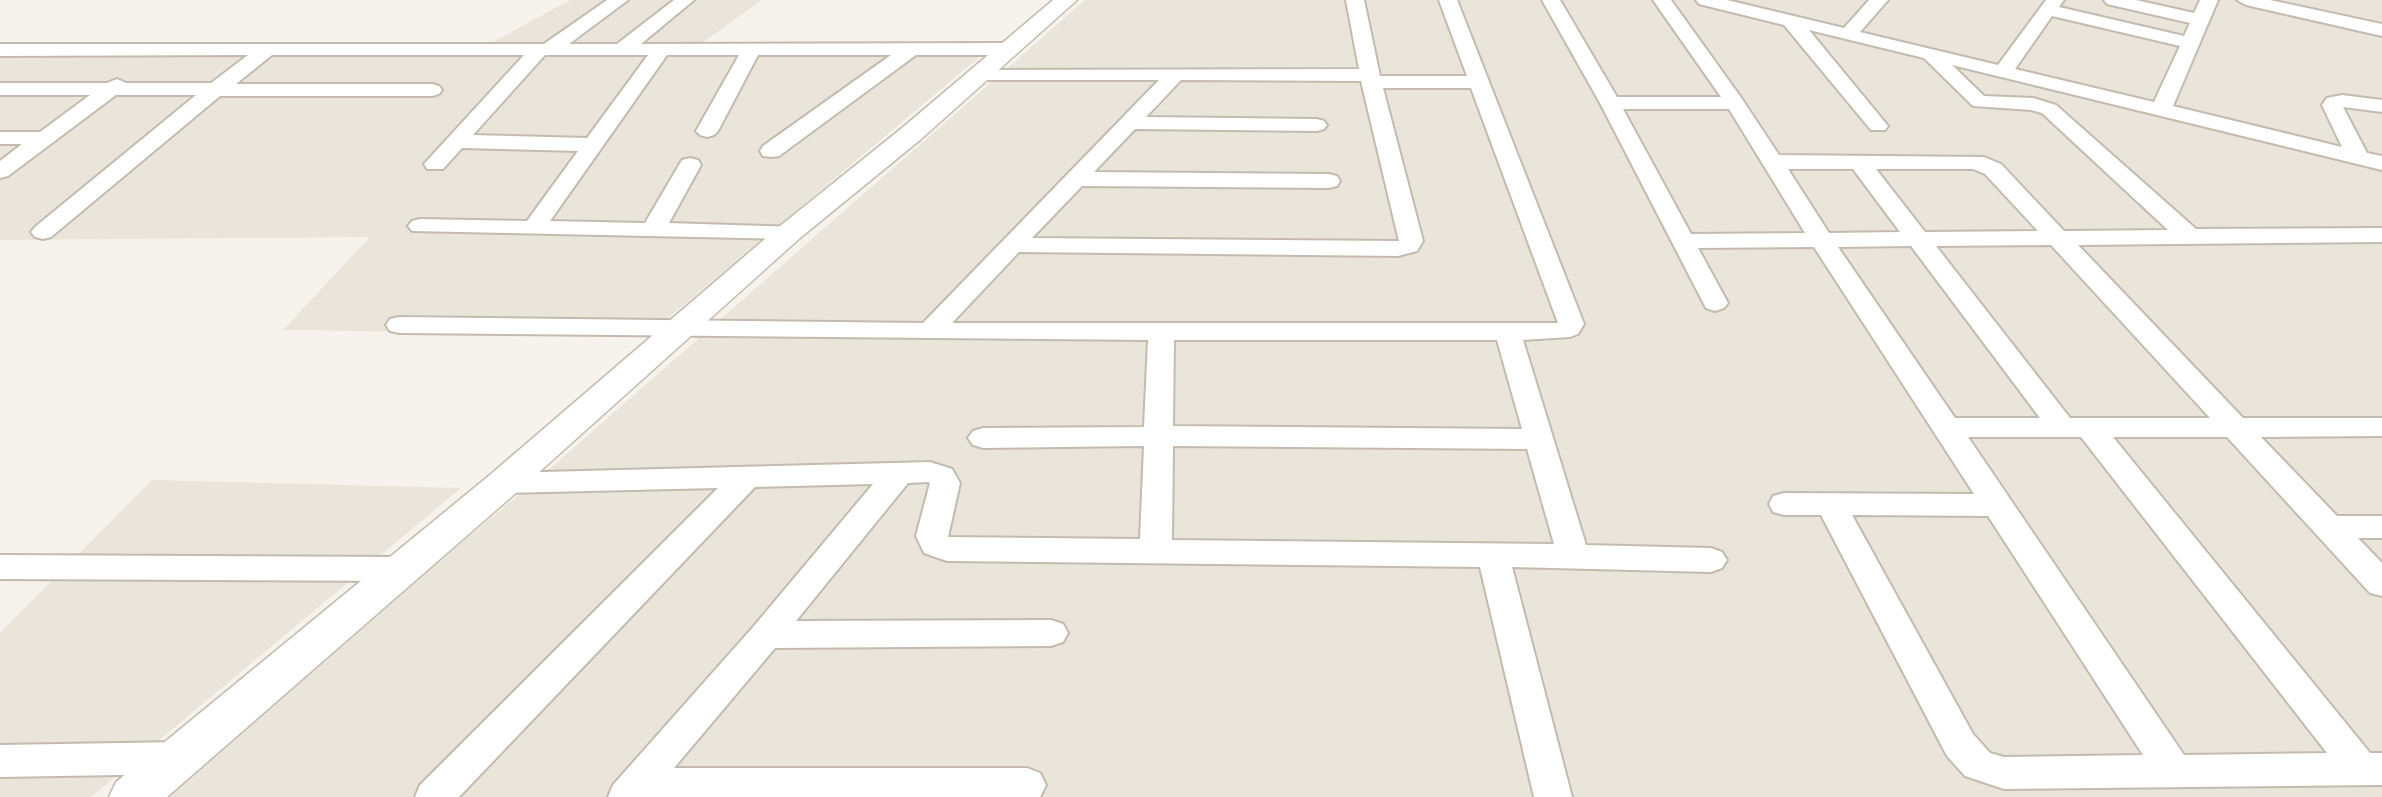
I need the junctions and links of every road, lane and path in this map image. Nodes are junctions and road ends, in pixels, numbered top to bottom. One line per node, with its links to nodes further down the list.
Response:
1 (618, 0): 25 (street)
2 (685, 0): 26 (street)
3 (1066, 0): 23 (street)
4 (1355, 0): 34 (street)
5 (1448, 0): 35 (street)
6 (1551, 0): 40 (street)
7 (1662, 0): 41 (street)
8 (1705, 0): 16 (street)
9 (1879, 0): 19 (street)
10 (2113, 0): 17 (street)
11 (2209, 0): 17 (street)
12 (2246, 0): 15 (street)
13 (2342, 0): 15 (street)
14 (2052, 5): 20 (street); 31 (street)
15 (2332, 19): 18 (street)
16 (1790, 20): 19 (street); 46 (street)
17 (2200, 20): 20 (street)
18 (2382, 30)
19 (1847, 34): 30 (street)
20 (2192, 43): 43 (street)
21 (270, 48): 22 (street); 25 (street); 38 (street)
22 (167, 49): 24 (street); 37 (street)
23 (1009, 49): 29 (street); 32 (street)
24 (0, 50)
25 (543, 50): 26 (street); 50 (street)
26 (621, 50): 27 (street)
27 (661, 50): 28 (street); 51 (street)
28 (751, 50): 29 (street); 47 (street)
29 (910, 50): 52 (street)
30 (1931, 55): 31 (street); 68 (street)
31 (2002, 73): 43 (street)
32 (979, 74): 33 (street); 66 (street)
33 (1175, 75): 34 (street); 44 (street)
34 (1371, 78): 35 (street); 73 (street)
35 (1480, 82): 79 (street)
36 (0, 89): 37 (street)
37 (112, 89): 38 (street); 49 (street)
38 (216, 89): 39 (street); 65 (street)
39 (432, 90)
40 (1610, 103): 41 (street); 71 (street)
41 (1735, 103): 54 (street)
42 (2382, 106): 53 (street)
43 (2161, 110): 53 (street)
44 (1129, 124): 45 (street); 60 (street)
45 (1317, 125)
46 (1878, 126)
47 (707, 131)
48 (0, 138): 49 (street)
49 (44, 138): 59 (street)
50 (456, 141): 51 (street); 57 (street)
51 (593, 145): 63 (street)
52 (771, 151)
53 (2358, 157): 56 (street)
54 (1773, 162): 55 (street); 72 (street)
55 (1859, 162): 69 (street); 70 (street)
56 (2382, 163)
57 (435, 164)
58 (690, 164): 64 (street)
59 (0, 171)
60 (1076, 179): 61 (street); 73 (street)
61 (1329, 181)
62 (420, 226): 63 (street)
63 (535, 226): 64 (street)
64 (654, 228): 66 (street)
65 (43, 232)
66 (790, 232): 76 (street)
67 (2382, 235): 68 (street)
68 (2190, 237): 69 (street)
69 (2058, 239): 70 (street); 81 (street)
70 (1921, 240): 72 (street); 80 (street)
71 (1681, 241): 72 (street); 74 (street)
72 (1822, 242): 83 (street)
73 (1012, 245): 77 (street)
74 (1716, 303)
75 (399, 325): 76 (street)
76 (680, 329): 77 (street); 89 (street)
77 (931, 330): 78 (street)
78 (1161, 332): 79 (street); 84 (street)
79 (1508, 332): 86 (street)
80 (2074, 426): 81 (street); 83 (street); 106 (street)
81 (2234, 426): 82 (street); 93 (street)
82 (2382, 427)
83 (1948, 428): 92 (street)
84 (1160, 436): 85 (street); 86 (street); 95 (street)
85 (983, 438)
86 (1540, 439): 97 (street)
87 (899, 473): 88 (street); 95 (street); 103 (street)
88 (747, 477): 89 (street); 111 (street)
89 (504, 483): 100 (street)
90 (1784, 504): 91 (street)
91 (1831, 505): 92 (street); 107 (street)
92 (1999, 505): 107 (street)
93 (2329, 527): 94 (street); 101 (street)
94 (2382, 527)
95 (1156, 552): 96 (street)
96 (1493, 555): 97 (street); 112 (street)
97 (1573, 556): 98 (street)
98 (1711, 560)
99 (0, 567): 100 (street)
100 (402, 569): 104 (street)
101 (2382, 584)
102 (1051, 633): 103 (street)
103 (766, 635): 109 (street)
104 (179, 758): 105 (street); 110 (street)
105 (0, 761)
106 (2376, 770): 107 (street)
107 (2175, 772)
108 (1027, 785): 109 (street)
109 (632, 791)
110 (133, 797)
111 (434, 797)
112 (1553, 797)

